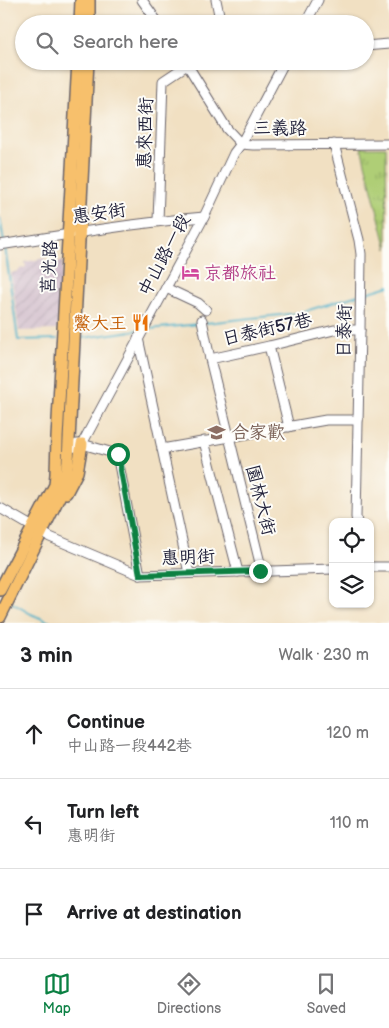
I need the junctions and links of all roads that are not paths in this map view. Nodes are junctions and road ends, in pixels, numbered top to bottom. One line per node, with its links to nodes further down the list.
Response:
1 (81, 0): 6 (main road)
2 (89, 0): 7 (main road)
3 (142, 0): 8 (street)
4 (216, 0): 9 (street)
5 (318, 0): 10 (street)
6 (80, 15)
7 (89, 15)
8 (153, 15)
9 (219, 15)
10 (310, 15)
11 (389, 44): 12 (street)
12 (374, 45)
13 (78, 70): 23 (main road, 莒光路)
14 (87, 70): 23 (main road, 莒光路)
15 (177, 70): 22 (street, 惠來西街)
16 (193, 70): 18 (street, 三義路)
17 (280, 70): 18 (street, 中山路一段)
18 (241, 144): 19 (street, 三義路); 21 (street, 中山路一段)
19 (334, 144): 20 (street, 三義路); 28 (street, 日泰街)
20 (389, 144)
21 (204, 217): 22 (street, 惠安街); 25 (street, 中山路一段)
22 (158, 221): 23 (street, 惠安街)
23 (74, 232): 24 (street, 惠安街); 36 (main road, 莒光路); 40 (main road, 莒光路)
24 (0, 245)
25 (166, 288): 26 (street); 29 (street, 中山路一段)
26 (206, 310)
27 (202, 320): 31 (street, 園林大街)
28 (360, 330): 30 (street, 日泰街57巷); 32 (street, 日泰街)
29 (138, 338): 37 (street, 中山路一段); 38 (street)
30 (269, 346): 31 (street, 日泰街57巷); 33 (street)
31 (210, 359): 34 (street, 園林大街)
32 (358, 420): 33 (street); 43 (street, 日泰街)
33 (289, 427): 34 (street)
34 (229, 437): 35 (street); 48 (street, 園林大街)
35 (204, 441): 38 (street); 49 (street)
36 (68, 444): 37 (street); 39 (main road, 莒光路)
37 (82, 444): 39 (street, 中山路一段); 42 (main road); 51 (street)
38 (162, 448): 50 (street)
39 (68, 461): 40 (street, 中山路一段); 42 (main road, 中山路一段)
40 (56, 474): 44 (main road, 中山路一段)
41 (0, 508): 44 (street, 惠明街)
42 (54, 508): 44 (main road, 中山路一段)
43 (356, 518)
44 (38, 530): 51 (street, 惠明街); 52 (main road, 中山路一段); 53 (main road, 中山路一段)
45 (374, 567): 46 (street)
46 (389, 567)
47 (329, 569): 48 (street, 惠明街)
48 (260, 571): 49 (street, 惠明街)
49 (238, 572): 50 (street, 惠明街)
50 (189, 574): 51 (street, 惠明街)
51 (140, 575)
52 (1, 589)
53 (2, 613)

